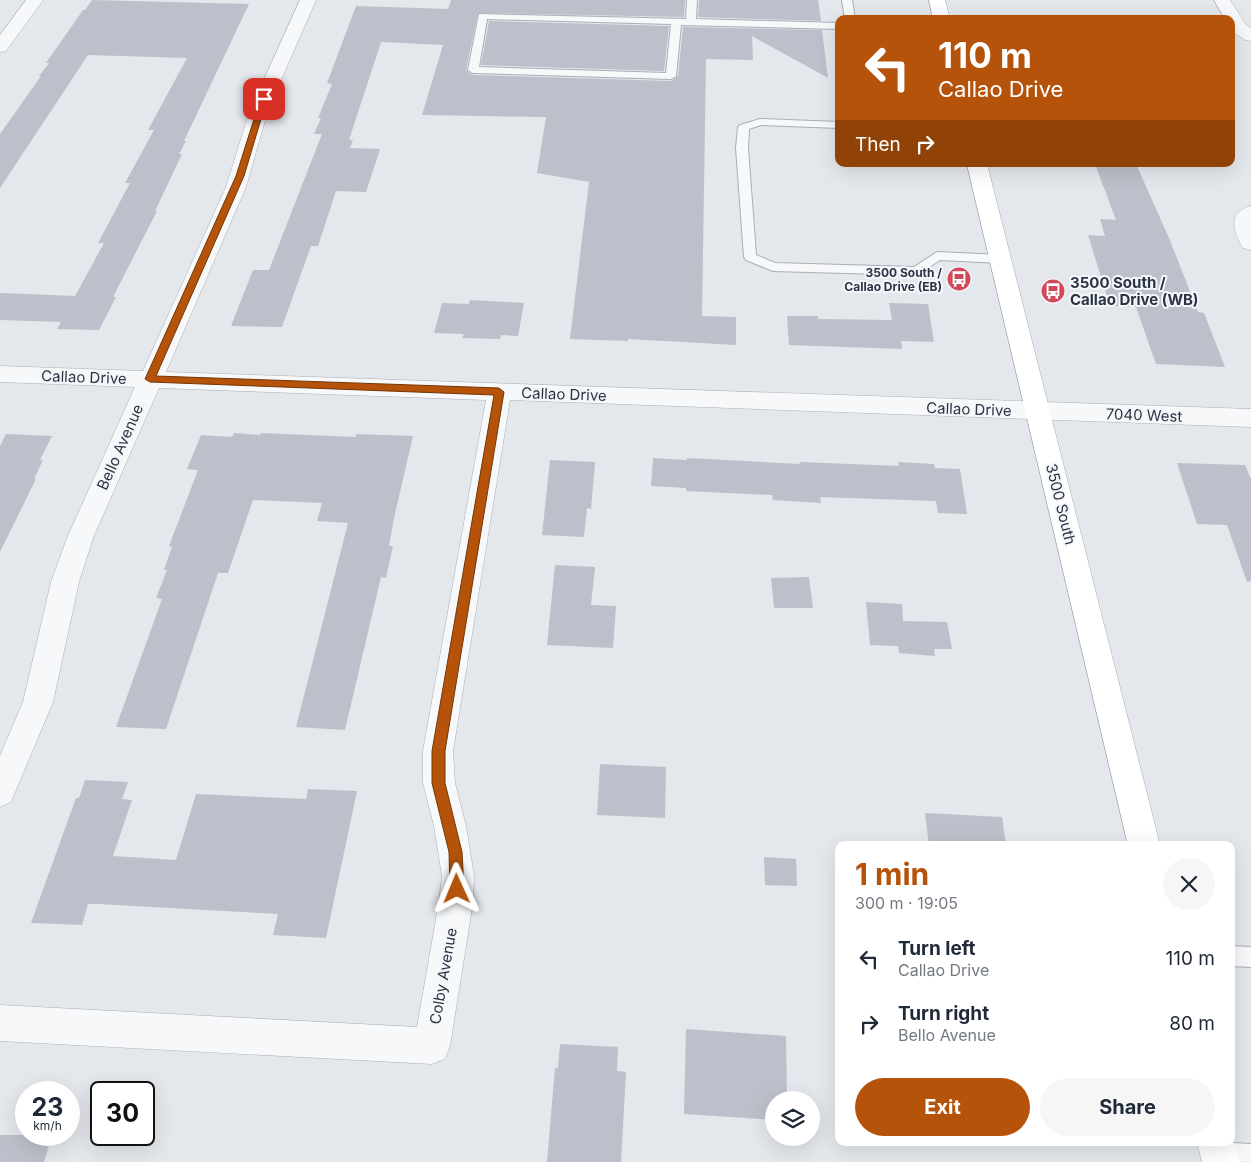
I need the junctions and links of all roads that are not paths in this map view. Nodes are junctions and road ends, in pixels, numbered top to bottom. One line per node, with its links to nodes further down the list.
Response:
1 (35, 0): 15 (street)
2 (308, 0): 22 (street, Bello Avenue)
3 (692, 0): 12 (lane)
4 (847, 0): 7 (lane)
5 (937, 0): 8 (main road)
6 (1222, 0): 9 (street)
7 (849, 15)
8 (941, 15)
9 (1231, 15)
10 (1235, 21): 14 (street)
11 (676, 22): 11 (lane); 12 (lane)
12 (691, 23): 13 (lane)
13 (835, 26)
14 (1251, 36)
15 (0, 47)
16 (835, 125): 20 (lane)
17 (978, 167): 20 (main road, 3500 South)
18 (1251, 212): 19 (street)
19 (1251, 243)
20 (1001, 258): 24 (main road, 3500 South)
21 (0, 374): 22 (street, Callao Drive)
22 (150, 379): 23 (street, Callao Drive); 26 (street, Bello Avenue)
23 (499, 392): 24 (street, Callao Drive); 30 (street, Colby Avenue)
24 (1038, 412): 25 (street, 7040 West); 27 (main road, 3500 South)
25 (1251, 418)
26 (0, 792)
27 (1143, 841)
28 (1235, 956): 29 (lane)
29 (1251, 957)
30 (0, 1023)

